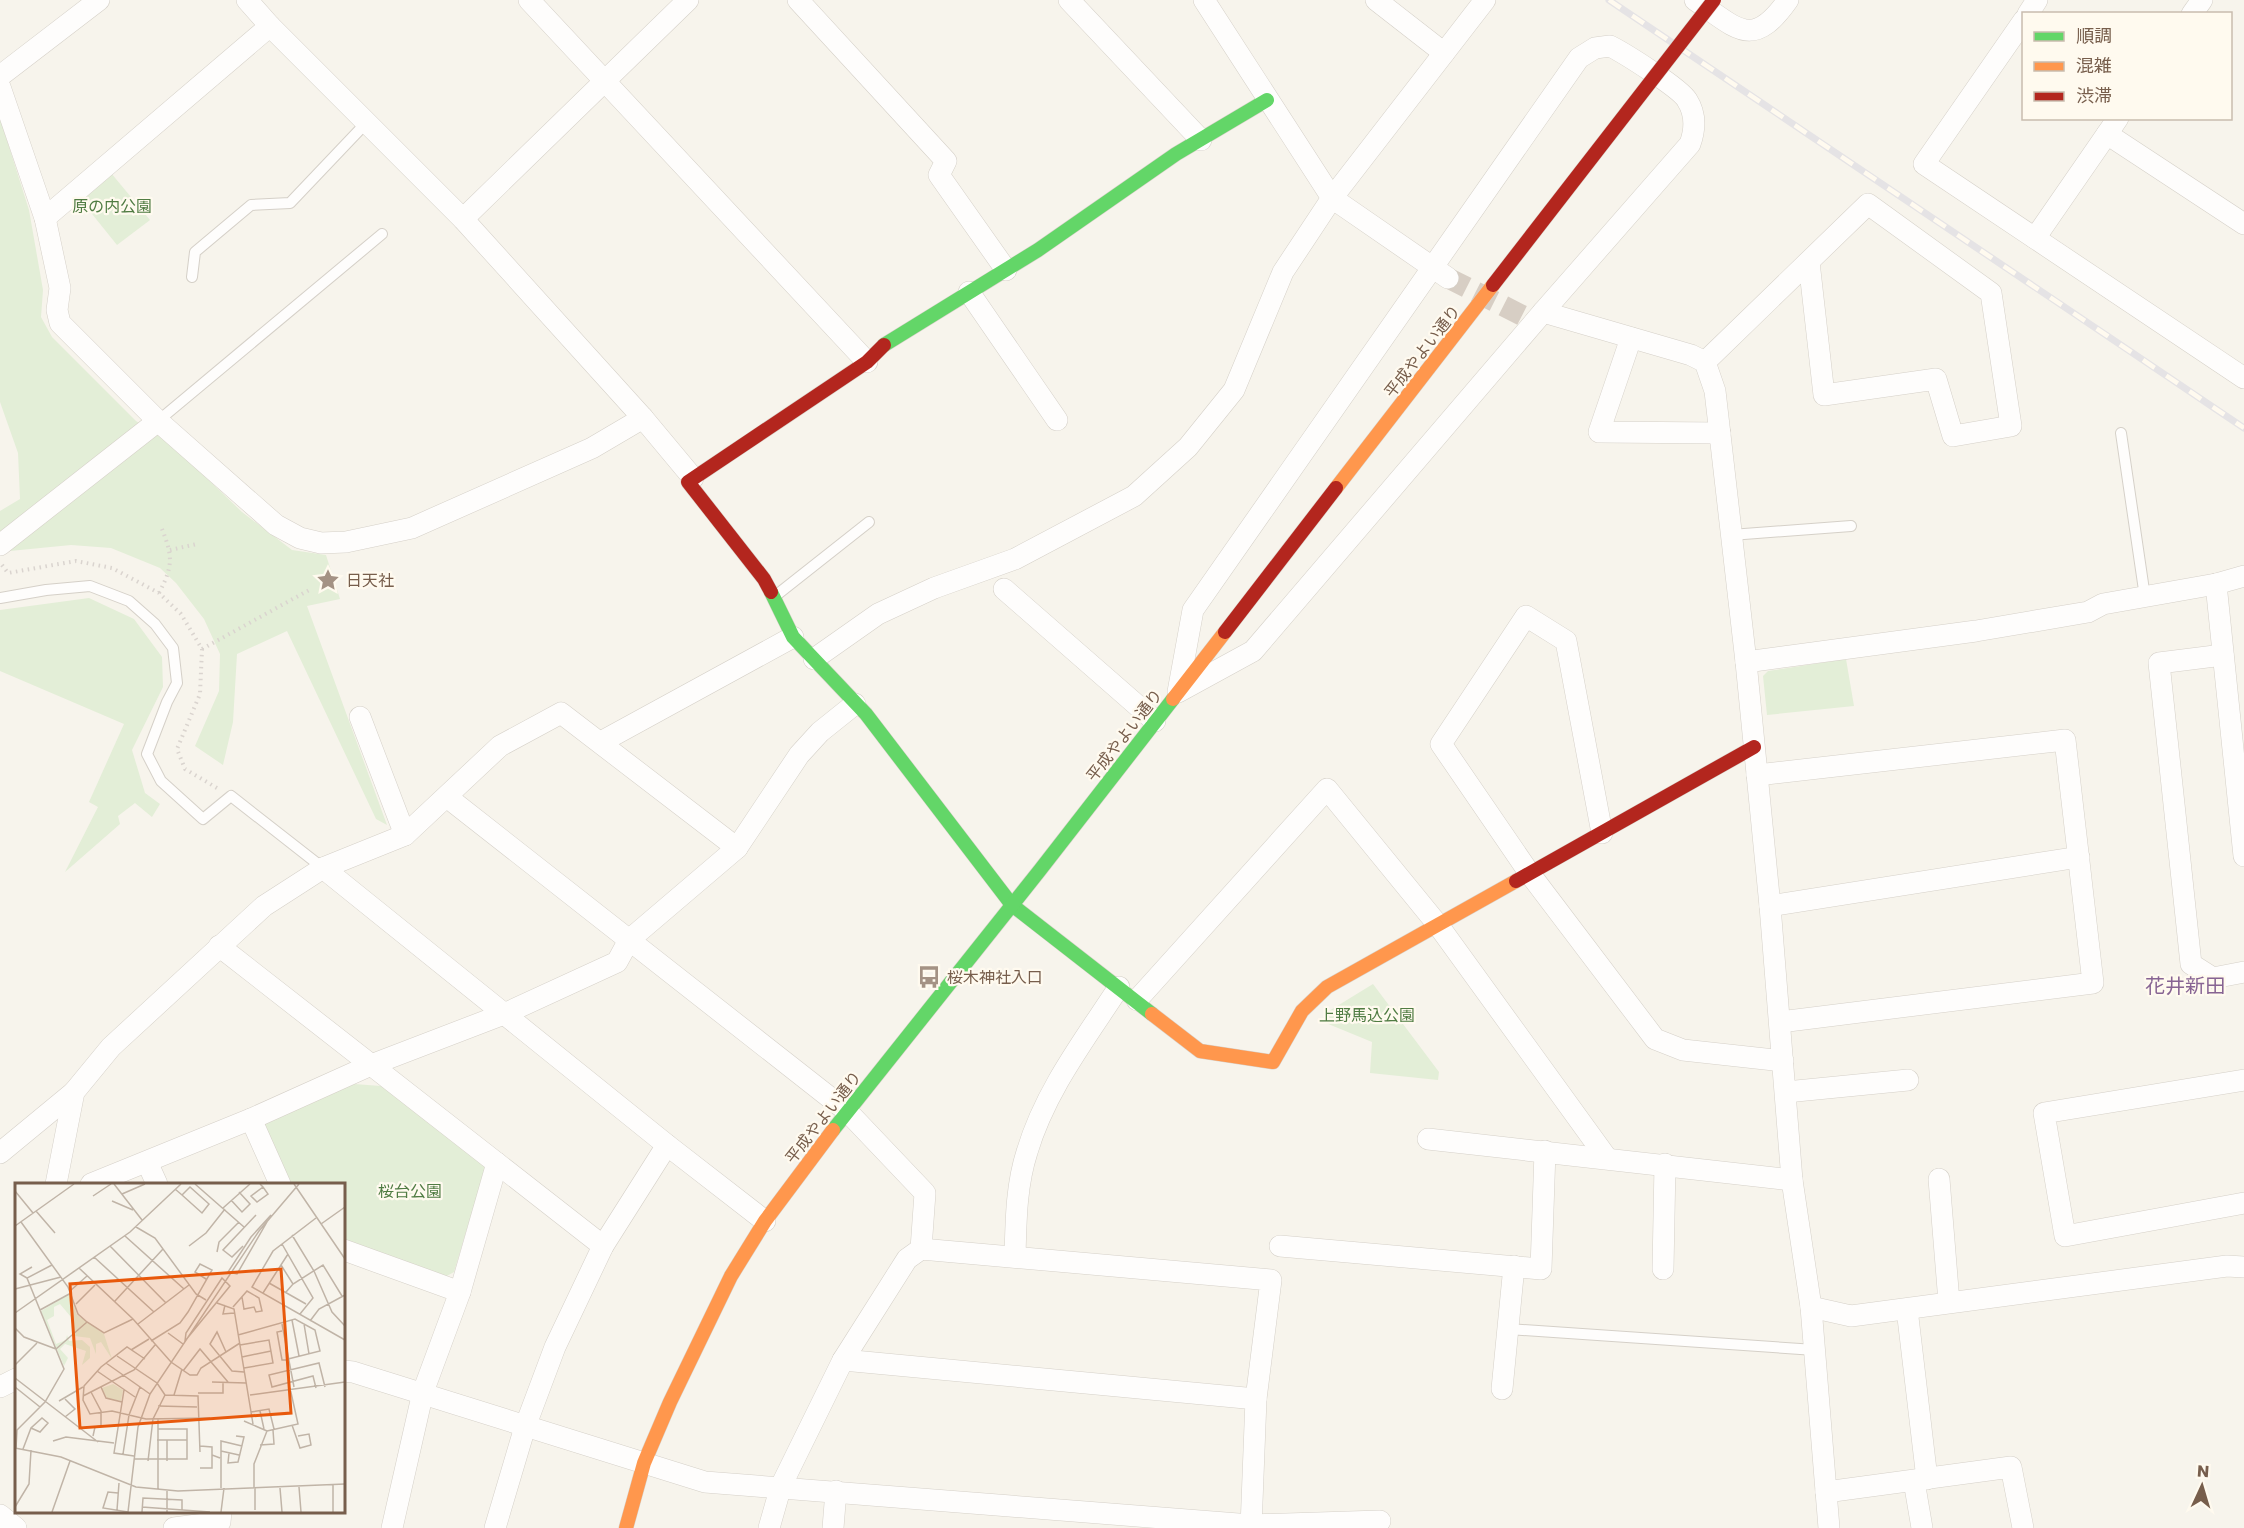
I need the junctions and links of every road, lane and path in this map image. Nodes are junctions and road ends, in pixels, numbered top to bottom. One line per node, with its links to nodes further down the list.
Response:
1 (99, 0): 17 (street)
2 (247, 0): 14 (street)
3 (529, 0): 16 (street)
4 (688, 0): 16 (street)
5 (798, 0): 29 (street)
6 (1069, 0): 21 (street)
7 (1204, 0): 18 (street)
8 (1376, 0): 15 (street)
9 (1485, 0): 15 (street)
10 (1695, 0): 12 (street)
11 (1714, 0): 65 (street, 平成やよい通り, bridge)
12 (1788, 0)
13 (2022, 23): 27 (street)
14 (270, 26): 19 (street); 23 (street)
15 (1444, 53): 22 (street)
16 (603, 80): 24 (street); 35 (street)
17 (1, 88): 23 (street)
18 (1267, 100): 21 (street); 22 (street)
19 (367, 122): 24 (street); 31 (lane)
20 (2112, 126): 25 (street); 27 (street)
21 (1201, 140): 29 (street)
22 (1332, 198): 30 (street); 63 (street)
23 (45, 218): 40 (street)
24 (463, 219): 38 (street)
25 (2244, 224)
26 (382, 234): 40 (lane)
27 (2035, 238): 37 (street)
28 (1809, 262): 28 (street); 36 (street)
29 (1006, 270): 32 (street)
30 (1441, 273): 33 (street); 65 (street)
31 (192, 278)
32 (969, 292): 35 (street); 39 (street)
33 (1543, 312): 34 (street); 65 (street)
34 (1631, 338): 36 (street); 41 (street)
35 (867, 362): 43 (street)
36 (1705, 362): 41 (street)
37 (2244, 378)
38 (643, 418): 40 (street); 43 (street)
39 (1057, 420)
40 (158, 422): 49 (street)
41 (1720, 433): 47 (street)
42 (2121, 433): 58 (lane)
43 (693, 478): 57 (street)
44 (869, 522): 57 (lane)
45 (1851, 526): 47 (lane)
46 (162, 529): 50 (path)
47 (1731, 535): 64 (street)
48 (196, 544): 50 (path)
49 (0, 545)
50 (170, 550): 56 (path)
51 (0, 562): 56 (path)
52 (2244, 576): 53 (street)
53 (2216, 584): 58 (street); 62 (street)
54 (311, 589): 61 (path)
55 (1004, 589): 68 (street)
56 (159, 593): 61 (path)
57 (773, 597): 60 (street)
58 (2145, 597): 64 (street)
59 (0, 598): 72 (lane)
60 (794, 637): 63 (street); 69 (street)
61 (202, 649): 72 (path)
62 (2223, 655): 77 (street); 86 (street)
63 (814, 659): 66 (street)
64 (1746, 662): 70 (street)
65 (1178, 692): 68 (street, 平成やよい通り)
66 (855, 704): 76 (street); 81 (street)
67 (360, 717): 75 (street)
68 (1155, 721): 81 (street, 平成やよい通り)
69 (601, 742): 73 (street); 76 (street)
70 (1754, 747): 71 (street); 74 (street)
71 (1757, 775): 78 (street); 82 (street)
72 (231, 796): 79 (lane)
73 (447, 797): 75 (street); 84 (street)
74 (1602, 833): 80 (street); 80 (street)
75 (405, 835): 79 (street)
76 (736, 848): 84 (street)
77 (2244, 856)
78 (2079, 857): 82 (street); 90 (street)
79 (323, 868): 85 (street); 89 (street)
80 (1530, 874): 83 (street); 91 (street)
81 (1012, 905): 87 (street); 97 (street, 平成やよい通り)
82 (1770, 906): 90 (street)
83 (1438, 925): 88 (street); 88 (street); 103 (street)
84 (629, 940): 89 (street); 97 (street)
85 (219, 946): 92 (street); 95 (street)
86 (2244, 972)
87 (1119, 987): 88 (street); 119 (street)
88 (1137, 1000)
89 (504, 1014): 92 (street); 100 (street)
90 (1780, 1022): 91 (street)
91 (1783, 1061): 96 (street)
92 (371, 1065): 98 (street); 105 (street)
93 (1908, 1080): 96 (street)
94 (2244, 1080): 113 (street)
95 (74, 1092): 102 (street); 109 (street)
96 (1786, 1092): 108 (street)
97 (847, 1111): 114 (street, 平成やよい通り); 117 (street)
98 (251, 1119): 104 (street); 112 (street)
99 (1428, 1139): 101 (street)
100 (667, 1145): 114 (street); 115 (street)
101 (1545, 1151): 103 (street); 120 (street)
102 (0, 1153)
103 (1606, 1157): 106 (street)
104 (147, 1162): 110 (street); 111 (street)
105 (497, 1163): 115 (street); 123 (street)
106 (1665, 1164): 108 (street); 122 (street)
107 (1939, 1179): 124 (street)
108 (1792, 1180): 125 (street)
109 (56, 1183)
110 (96, 1183)
111 (156, 1183)
112 (279, 1183)
113 (2244, 1203)
114 (765, 1221): 137 (street, 平成やよい通り)
115 (603, 1246): 136 (street)
116 (1280, 1246): 120 (street)
117 (921, 1249): 119 (street); 129 (street)
118 (345, 1250): 123 (street)
119 (1015, 1257): 135 (street)
120 (1514, 1266): 127 (street)
121 (2244, 1267): 124 (street)
122 (1664, 1269)
123 (460, 1292): 134 (street)
124 (1949, 1302): 126 (street)
125 (1811, 1307): 126 (street); 128 (street)
126 (1907, 1309): 138 (street)
127 (1508, 1329): 128 (lane); 133 (street)
128 (1815, 1350): 141 (street)
129 (843, 1360): 135 (street); 139 (street)
130 (345, 1371): 134 (street)
131 (15, 1380): 132 (street)
132 (0, 1387)
133 (1502, 1389)
134 (423, 1392): 136 (street); 148 (street)
135 (1256, 1399): 145 (street)
136 (525, 1426): 137 (street); 149 (street)
137 (645, 1463): 139 (street); 150 (street, 平成やよい通り)
138 (1920, 1480): 141 (street); 154 (street); 155 (street)
139 (781, 1486): 140 (street); 151 (street)
140 (836, 1491): 145 (street); 152 (street)
141 (1826, 1492): 153 (street)
142 (221, 1513): 147 (street)
143 (0, 1515): 146 (street)
144 (1380, 1521): 145 (street)
145 (1251, 1526)
146 (16, 1528)
147 (174, 1528)
148 (392, 1528)
149 (495, 1528)
150 (626, 1528)
151 (769, 1528)
152 (832, 1528)
153 (1829, 1528)
154 (1922, 1528)
155 (2023, 1528)

